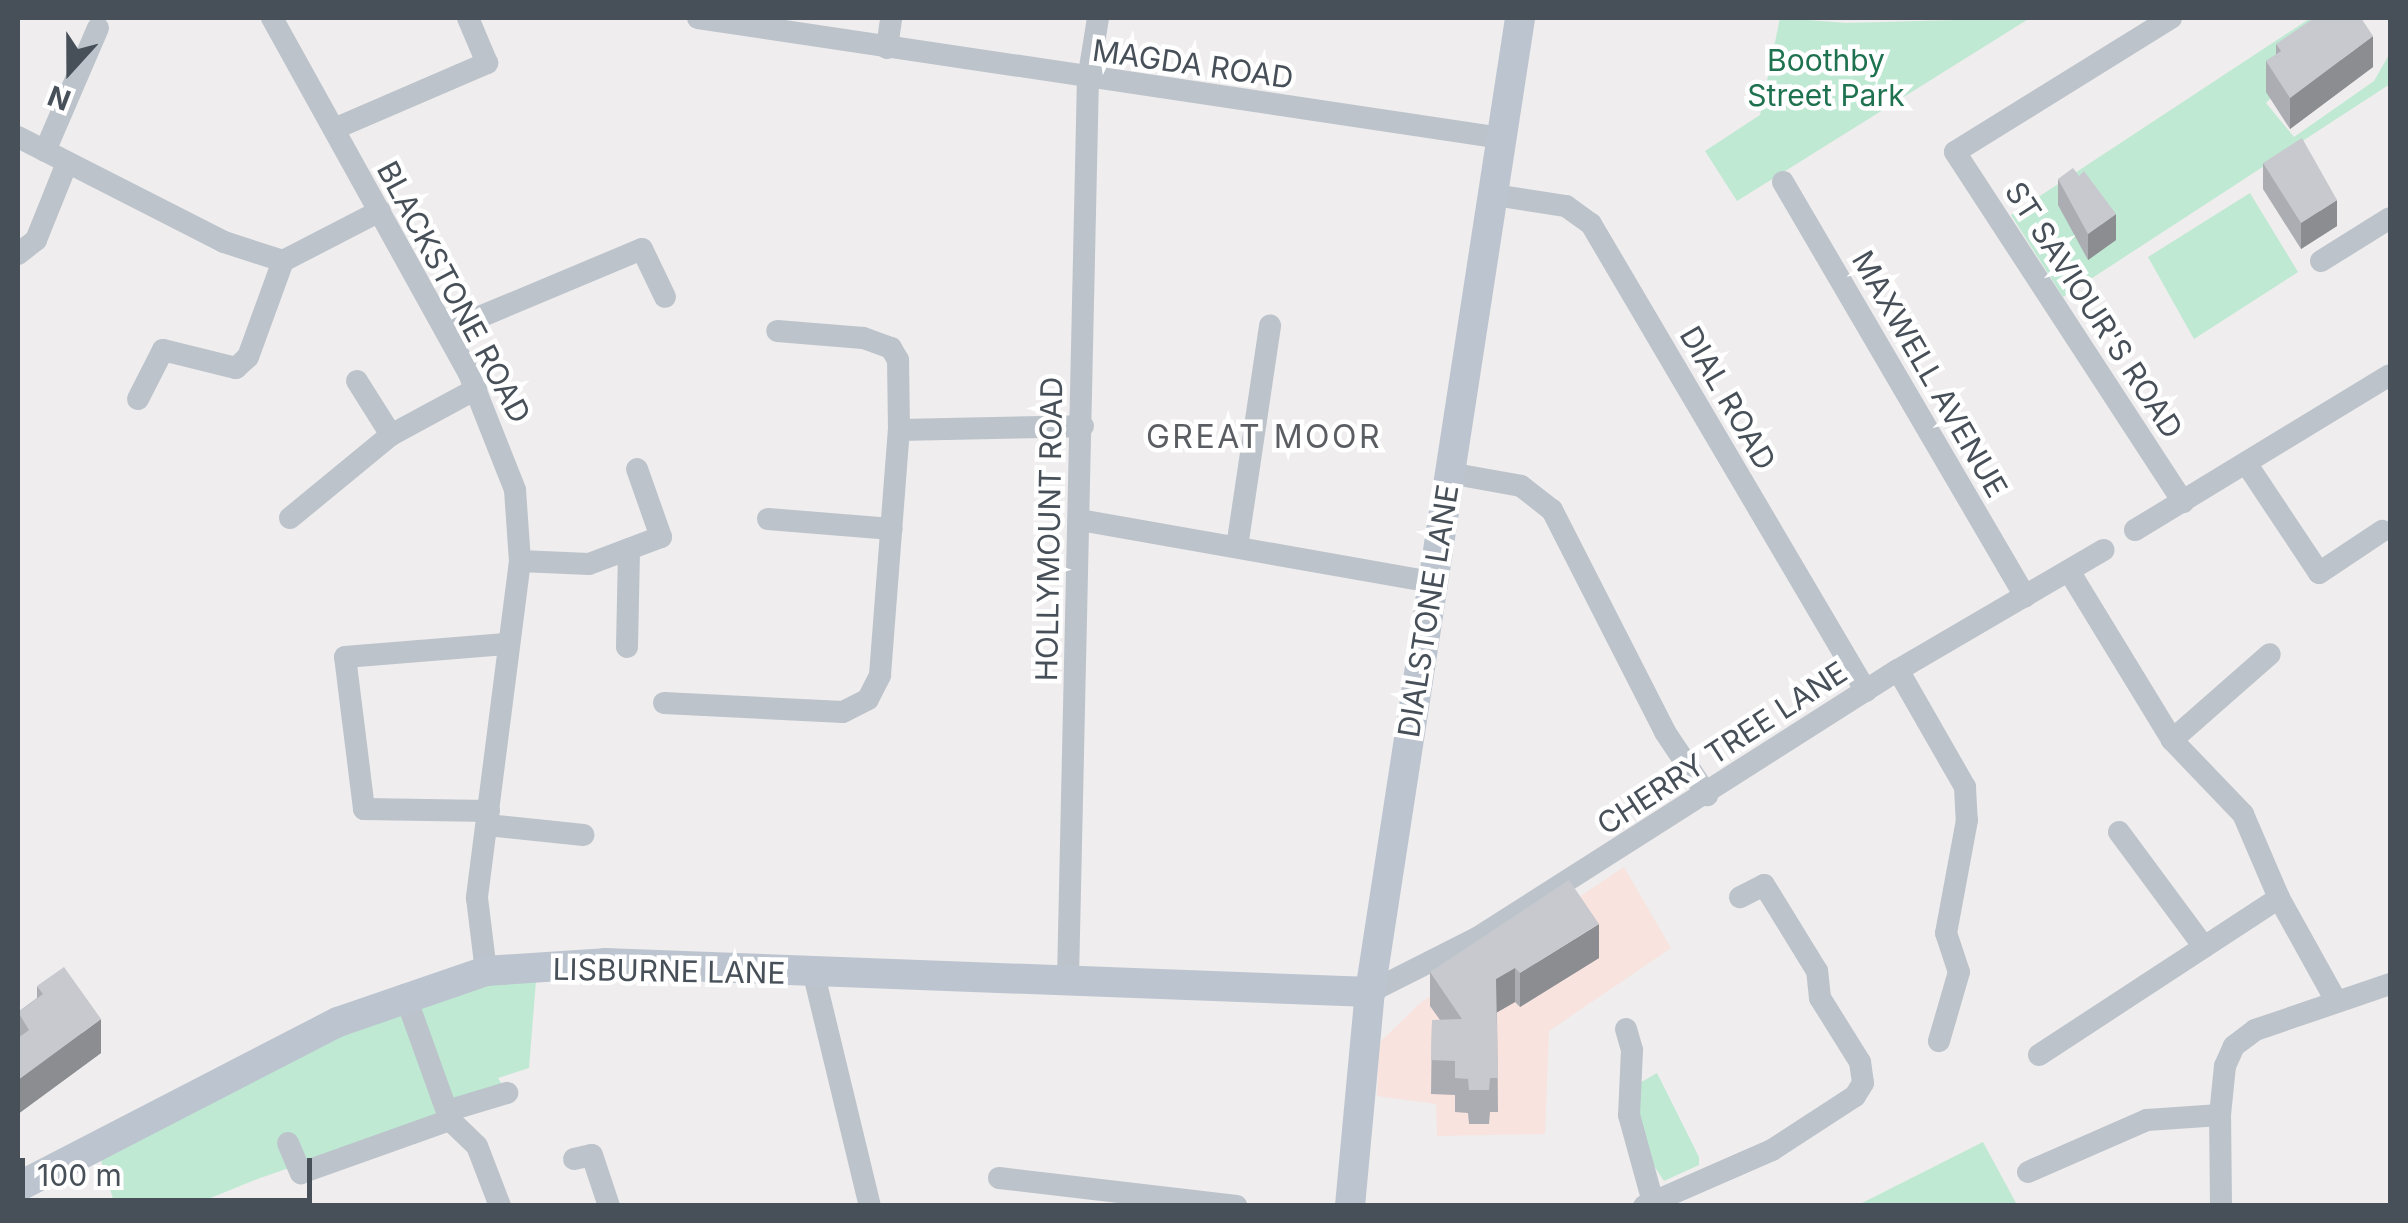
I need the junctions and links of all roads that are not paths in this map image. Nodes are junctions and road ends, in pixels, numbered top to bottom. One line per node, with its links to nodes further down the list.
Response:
1 (272, 18): 12 (street, BLACKSTONE ROAD)
2 (468, 18): 12 (street)
3 (698, 18): 8 (street, MAGDA ROAD)
4 (891, 18): 10 (street)
5 (1098, 18): 11 (street, HOLLYMOUNT ROAD)
6 (1520, 18): 14 (street, DIALSTONE LANE)
7 (2171, 18): 38 (street, ST SAVIOUR'S ROAD)
8 (733, 20): 10 (street, MAGDA ROAD)
9 (98, 28): 15 (street)
10 (887, 48): 11 (street, MAGDA ROAD)
11 (1088, 80): 14 (street, MAGDA ROAD); 32 (street, HOLLYMOUNT ROAD)
12 (334, 129): 19 (street, BLACKSTONE ROAD)
13 (18, 137): 15 (street)
14 (1502, 138): 18 (street, DIALSTONE LANE)
15 (46, 151): 16 (street)
16 (67, 163): 21 (street); 22 (street)
17 (1783, 182): 51 (street, MAXWELL AVENUE)
18 (1494, 195): 37 (street, DIALSTONE LANE); 56 (street, DIAL ROAD)
19 (380, 211): 22 (street); 27 (street, BLACKSTONE ROAD)
20 (2390, 218): 23 (street)
21 (18, 254)
22 (284, 261): 31 (street)
23 (2321, 261)
24 (665, 297): 27 (street)
25 (1270, 325): 45 (street)
26 (777, 330): 33 (street)
27 (446, 331): 30 (street, BLACKSTONE ROAD)
28 (2390, 374): 35 (street)
29 (357, 381): 34 (street)
30 (476, 389): 34 (street); 48 (street, BLACKSTONE ROAD)
31 (138, 399)
32 (1083, 426): 33 (street); 41 (street, HOLLYMOUNT ROAD)
33 (899, 430): 42 (street)
34 (391, 435): 39 (street)
35 (2246, 463): 38 (street); 44 (street)
36 (638, 469): 46 (street)
37 (1449, 473): 50 (street, DIALSTONE LANE); 59 (street)
38 (2183, 502): 43 (street)
39 (290, 518)
40 (768, 519): 42 (street)
41 (1080, 520): 45 (street); 68 (street, HOLLYMOUNT ROAD)
42 (892, 529): 57 (street)
43 (2135, 530)
44 (2382, 532)
45 (1237, 547): 50 (street)
46 (629, 549): 48 (street); 53 (street)
47 (2103, 550): 49 (street, CHERRY TREE LANE)
48 (520, 561): 52 (street, BLACKSTONE ROAD)
49 (2069, 571): 51 (street, CHERRY TREE LANE); 58 (street)
50 (1432, 582): 70 (street, DIALSTONE LANE)
51 (2025, 596): 55 (street, CHERRY TREE LANE)
52 (505, 644): 60 (street, BLACKSTONE ROAD); 60 (street)
53 (627, 647)
54 (2270, 654): 58 (street)
55 (1898, 670): 56 (street, CHERRY TREE LANE); 74 (street)
56 (1866, 691): 59 (street, CHERRY TREE LANE)
57 (664, 703)
58 (2172, 740): 64 (street)
59 (1708, 795): 70 (street, CHERRY TREE LANE)
60 (488, 818): 62 (street); 66 (street, BLACKSTONE ROAD)
61 (2119, 832): 65 (street)
62 (583, 834)
63 (1740, 898): 84 (street)
64 (2279, 898): 65 (street); 72 (street)
65 (2204, 947): 75 (street)
66 (486, 971): 67 (street, LISBURNE LANE); 71 (street, LISBURNE LANE)
67 (814, 974): 68 (street, LISBURNE LANE); 87 (street)
68 (1068, 979): 70 (street, LISBURNE LANE)
69 (2390, 984): 72 (street)
70 (1370, 992): 89 (street, DIALSTONE LANE)
71 (405, 996): 77 (street); 83 (street, LISBURNE LANE)
72 (2336, 1002): 78 (street)
73 (1626, 1029): 84 (street)
74 (1940, 1041)
75 (2040, 1054)
76 (506, 1093): 77 (street)
77 (448, 1115): 79 (street); 85 (street)
78 (2220, 1116): 81 (street); 90 (street)
79 (288, 1143)
80 (574, 1159): 86 (street)
81 (2043, 1172)
82 (999, 1178): 88 (street)
83 (18, 1187)
84 (1649, 1204)
85 (500, 1206)
86 (609, 1206)
87 (870, 1206)
88 (1236, 1206)
89 (1350, 1206)
90 (2221, 1206)

